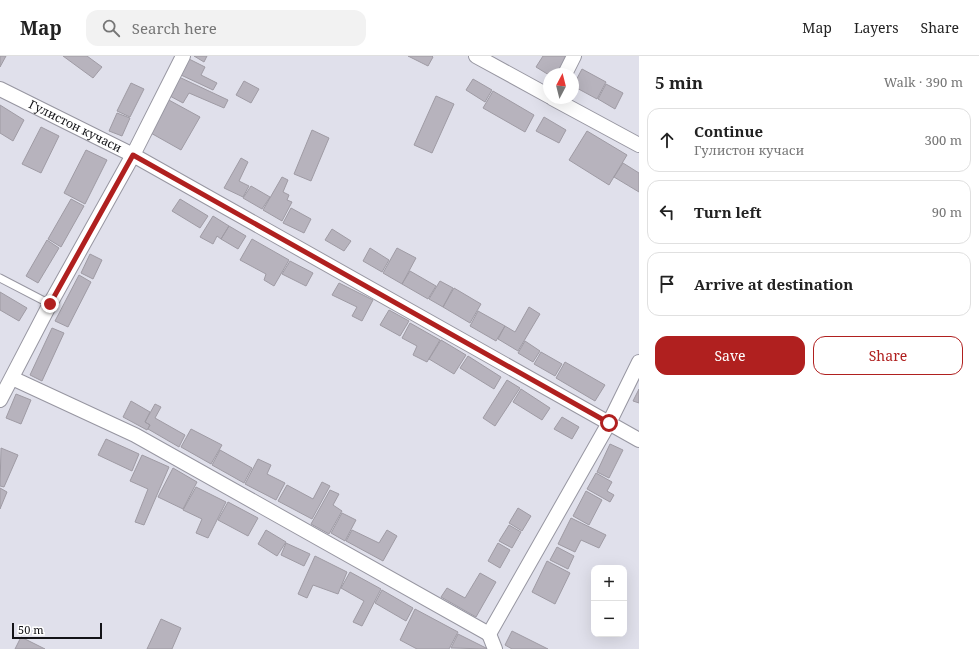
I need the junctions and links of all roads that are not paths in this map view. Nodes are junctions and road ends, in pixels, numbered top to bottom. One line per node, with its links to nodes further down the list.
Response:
1 (183, 56): 9 (street)
2 (476, 56): 6 (street)
3 (574, 56): 4 (street)
4 (567, 68)
5 (0, 89): 9 (street, Гулистон кучаси)
6 (543, 93)
7 (563, 104): 8 (street)
8 (639, 145)
9 (133, 155): 11 (street); 15 (street, Гулистон кучаси)
10 (0, 278): 11 (lane)
11 (50, 304): 13 (street)
12 (639, 362): 15 (street)
13 (12, 378): 14 (street); 17 (street)
14 (0, 400)
15 (609, 423): 16 (street, Гулистон кучаси); 17 (street)
16 (639, 440)
17 (489, 634): 18 (street)
18 (495, 649)

